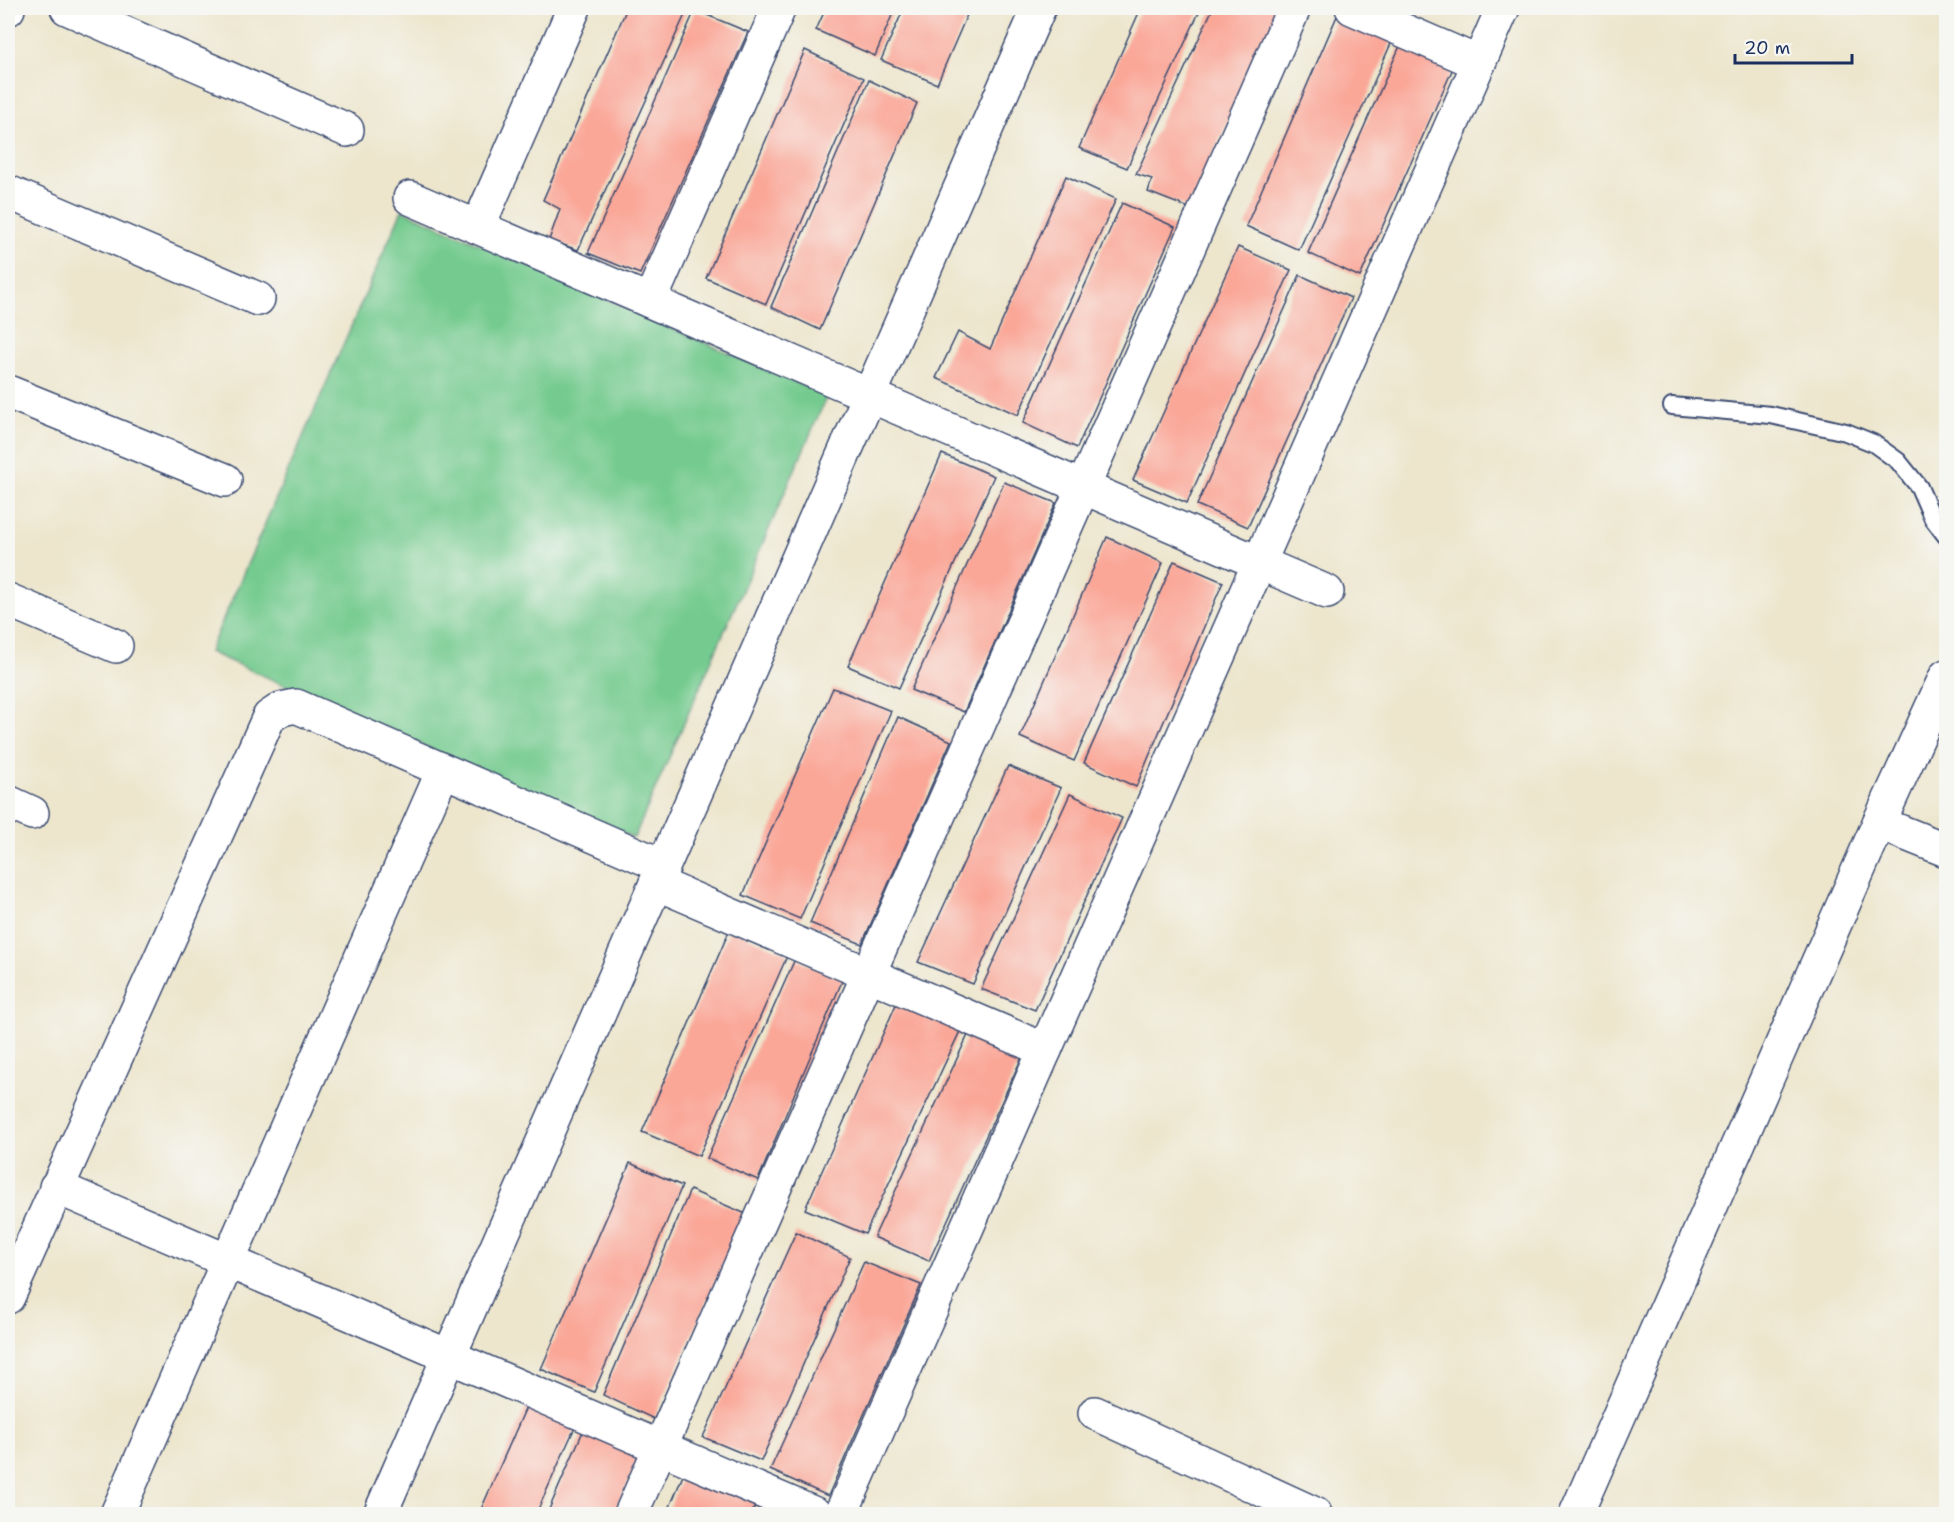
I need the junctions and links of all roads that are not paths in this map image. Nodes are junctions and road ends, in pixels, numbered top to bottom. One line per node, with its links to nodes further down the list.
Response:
1 (67, 8): 9 (street)
2 (574, 8): 12 (street)
3 (779, 8): 14 (street)
4 (1039, 8): 16 (street)
5 (1294, 8): 19 (street)
6 (1352, 8): 8 (street)
7 (1503, 8): 8 (street)
8 (1479, 63): 21 (street)
9 (347, 130)
10 (8, 192): 13 (street)
11 (410, 198): 12 (street)
12 (477, 227): 14 (street)
13 (258, 299)
14 (650, 301): 16 (street)
15 (8, 392): 18 (street)
16 (869, 395): 19 (street); 29 (street)
17 (1672, 406): 20 (lane)
18 (225, 480)
19 (1083, 487): 21 (street); 30 (street)
20 (1947, 536)
21 (1259, 563): 22 (street); 31 (street)
22 (1327, 592)
23 (8, 600): 24 (street)
24 (116, 646)
25 (1947, 676): 27 (street)
26 (443, 771): 29 (street); 32 (street); 33 (street)
27 (1879, 823): 28 (street); 44 (street)
28 (1947, 850)
29 (660, 875): 30 (street); 35 (street)
30 (869, 974): 31 (street); 37 (street)
31 (1046, 1050): 42 (street)
32 (56, 1187): 33 (street); 34 (street)
33 (228, 1262): 35 (street); 38 (street)
34 (8, 1297)
35 (449, 1357): 37 (street); 39 (street)
36 (1095, 1413): 43 (street)
37 (660, 1448): 40 (street); 41 (street)
38 (117, 1515)
39 (380, 1515)
40 (631, 1515)
41 (815, 1515)
42 (841, 1515)
43 (1315, 1515)
44 (1576, 1515)

